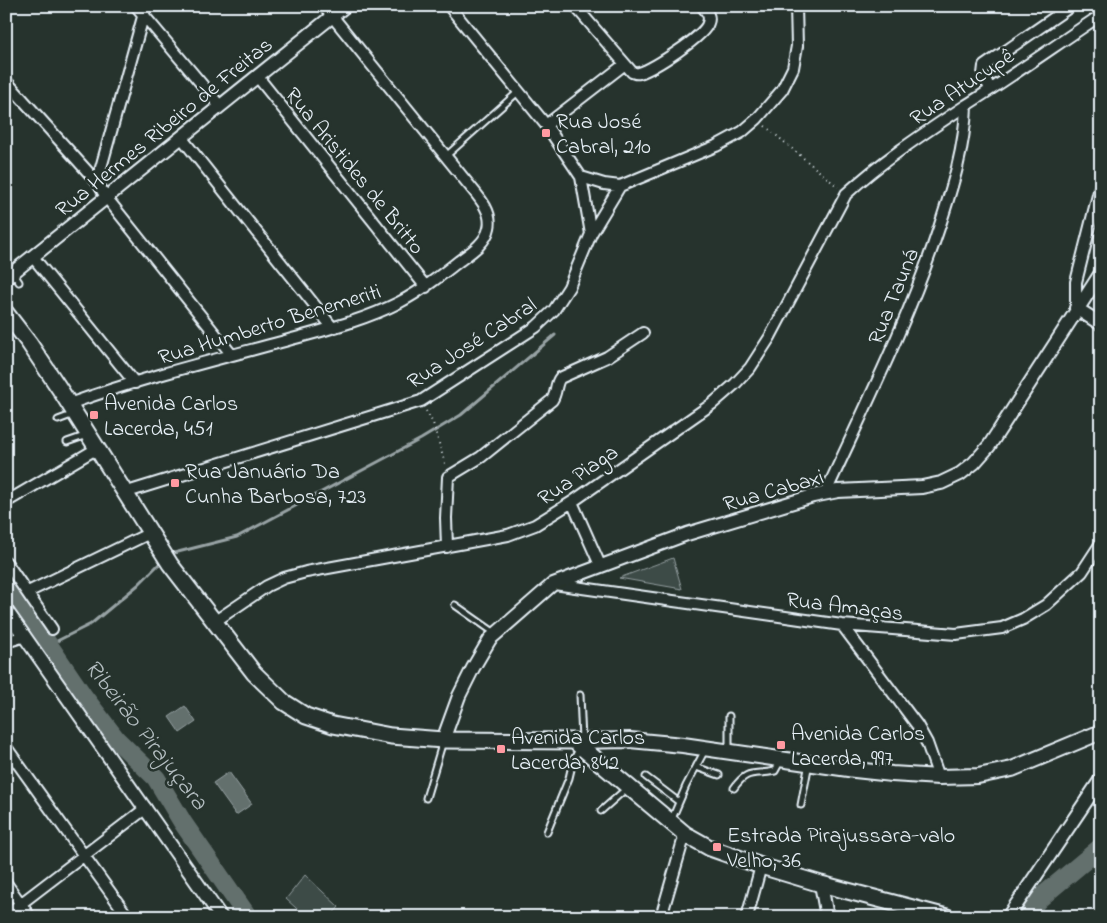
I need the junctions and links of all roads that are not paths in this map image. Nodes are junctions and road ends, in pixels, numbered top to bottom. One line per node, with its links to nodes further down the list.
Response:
1 (136, 6): 8 (street)
2 (345, 6): 9 (street, Rua Hermes Ribeiro de Freitas)
3 (448, 6): 15 (street)
4 (575, 6): 11 (street)
5 (702, 6): 11 (street)
6 (796, 6): 24 (street)
7 (1071, 6): 14 (street)
8 (145, 11): 16 (street); 22 (street)
9 (329, 11): 12 (street, Rua Hermes Ribeiro de Freitas); 20 (street, Rua Humberto Benemeriti)
10 (1101, 15): 14 (street, Rua Atucupê)
11 (625, 64): 18 (street)
12 (257, 76): 16 (street, Rua Hermes Ribeiro de Freitas); 31 (street, Rua Aristides de Britto)
13 (6, 81): 22 (street)
14 (990, 89): 17 (street, Rua Atucupê)
15 (518, 92): 18 (street); 20 (lane)
16 (220, 106): 19 (street, Rua Hermes Ribeiro de Freitas)
17 (966, 106): 25 (street, Rua Atucupê); 44 (street, Rua Tauná)
18 (546, 125): 21 (street)
19 (181, 137): 26 (street, Rua Hermes Ribeiro de Freitas); 35 (street)
20 (446, 156): 31 (street, Rua Humberto Benemeriti)
21 (580, 177): 24 (street); 27 (street)
22 (97, 182): 26 (street)
23 (1101, 183): 32 (street)
24 (620, 186): 27 (street, Rua José Cabral)
25 (846, 194): 47 (street, Rua Piaga)
26 (106, 197): 28 (street, Rua Hermes Ribeiro de Freitas); 37 (street)
27 (591, 234): 45 (street, Rua José Cabral)
28 (33, 257): 30 (street, Rua Hermes Ribeiro de Freitas); 38 (street)
29 (1101, 273): 32 (street, Rua Cabaxi)
30 (13, 278)
31 (426, 287): 35 (street, Rua Humberto Benemeriti)
32 (1076, 308): 34 (street); 44 (street, Rua Cabaxi)
33 (6, 313): 39 (main road)
34 (1101, 324)
35 (332, 327): 37 (street, Rua Humberto Benemeriti)
36 (643, 332): 50 (street)
37 (232, 355): 38 (street, Rua Humberto Benemeriti)
38 (135, 383): 39 (street, Rua Humberto Benemeriti)
39 (72, 409): 40 (lane); 41 (main road)
40 (58, 420)
41 (88, 435): 42 (lane); 43 (main road)
42 (67, 442)
43 (96, 448): 45 (main road); 46 (street)
44 (826, 492): 52 (street, Rua Cabaxi)
45 (124, 493): 48 (main road)
46 (6, 502)
47 (572, 502): 50 (street, Rua Piaga); 52 (street)
48 (150, 533): 54 (street); 57 (main road)
49 (1101, 543): 58 (street, Rua Amaças)
50 (447, 547): 57 (street, Rua Piaga)
51 (6, 562): 54 (street)
52 (600, 566): 53 (street, Rua Cabaxi)
53 (553, 584): 58 (street, Rua Amaças); 60 (street, Rua Cabaxi)
54 (28, 592): 59 (street)
55 (456, 605): 60 (lane)
56 (6, 610): 61 (street)
57 (214, 622): 66 (main road)
58 (842, 625): 76 (street)
59 (52, 629)
60 (496, 633): 66 (street, Rua Cabaxi)
61 (25, 636): 62 (street); 83 (street)
62 (6, 642)
63 (580, 696): 67 (lane)
64 (728, 716): 70 (lane)
65 (1101, 732): 76 (main road)
66 (443, 740): 67 (main road); 80 (lane)
67 (579, 743): 69 (main road); 78 (main road); 86 (lane)
68 (6, 747): 88 (street)
69 (706, 748): 70 (main road); 73 (lane)
70 (729, 751): 71 (main road)
71 (782, 759): 72 (main road); 79 (lane)
72 (809, 763): 76 (main road); 82 (lane)
73 (696, 767): 74 (lane); 81 (lane)
74 (719, 775)
75 (646, 777): 81 (lane)
76 (938, 777)
77 (1101, 779): 101 (street)
78 (629, 786): 84 (lane); 85 (main road)
79 (734, 788)
80 (426, 798)
81 (679, 802): 85 (lane)
82 (801, 805)
83 (146, 808): 88 (street); 96 (street)
84 (601, 811)
85 (671, 822): 87 (main road)
86 (547, 832)
87 (685, 834): 89 (main road); 97 (street)
88 (84, 854): 92 (street); 95 (street)
89 (761, 866): 91 (main road); 98 (street)
90 (6, 883): 92 (street)
91 (821, 884): 99 (street); 100 (main road)
92 (21, 904): 93 (street); 94 (street)
93 (6, 915)
94 (30, 917)
95 (128, 917)
96 (221, 917)
97 (661, 917)
98 (747, 917)
99 (827, 917)
100 (947, 917)
101 (1008, 917)

